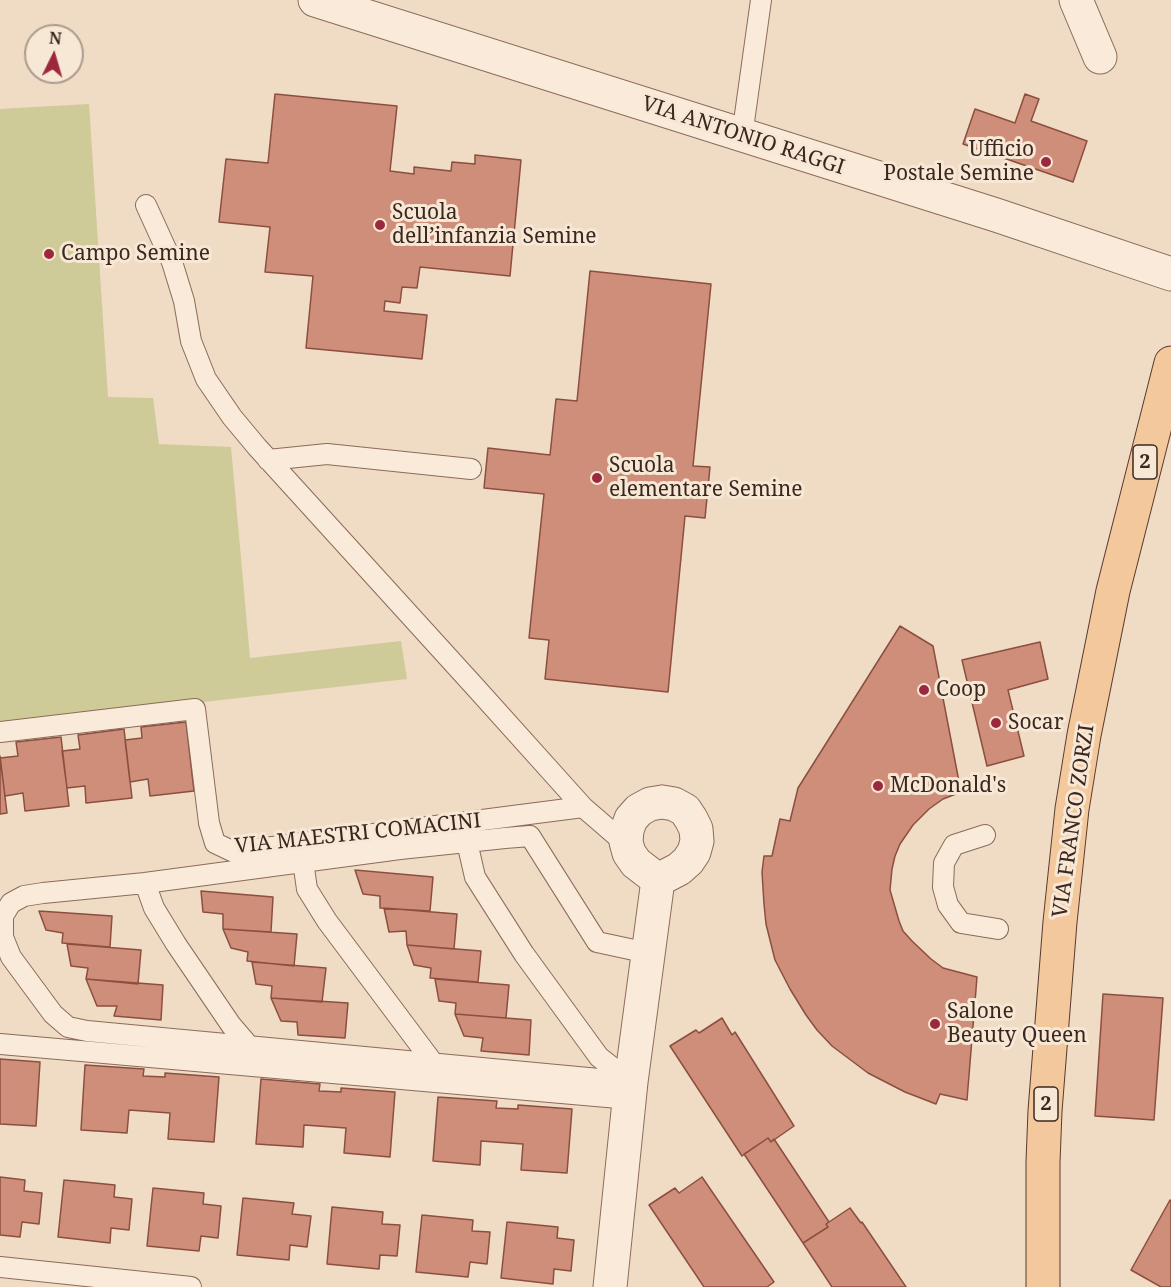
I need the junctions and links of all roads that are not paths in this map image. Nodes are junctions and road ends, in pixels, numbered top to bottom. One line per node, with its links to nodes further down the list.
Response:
1 (315, 0): 5 (street, VIA ANTONIO RAGGI)
2 (761, 0): 5 (lane)
3 (1076, 0): 4 (street)
4 (1100, 57)
5 (742, 136): 7 (street, VIA ANTONIO RAGGI)
6 (146, 205): 9 (lane)
7 (1171, 274)
8 (1171, 363): 28 (main road, VIA FRANCO ZORZI / 2)
9 (268, 460): 10 (lane); 12 (lane)
10 (471, 469)
11 (0, 732): 12 (lane, VIA MAESTRI COMACINI)
12 (583, 807): 15 (lane)
13 (985, 835): 19 (lane)
14 (467, 842): 16 (lane, VIA MAESTRI COMACINI); 20 (lane); 24 (lane, VIA MAESTRI COMACINI)
15 (627, 845): 17 (street); 17 (street)
16 (303, 861): 18 (lane, VIA MAESTRI COMACINI); 23 (lane, VIA MAESTRI COMACINI)
17 (658, 880): 20 (street)
18 (145, 883): 22 (lane); 22 (lane, VIA MAESTRI COMACINI)
19 (998, 929)
20 (648, 953): 24 (street)
21 (0, 1044): 24 (lane)
22 (249, 1046): 23 (lane, VIA MAESTRI COMACINI)
23 (434, 1064): 24 (lane, VIA MAESTRI COMACINI)
24 (630, 1090): 27 (street)
25 (0, 1267): 26 (lane)
26 (191, 1287)
27 (610, 1287)
28 (1043, 1287)

